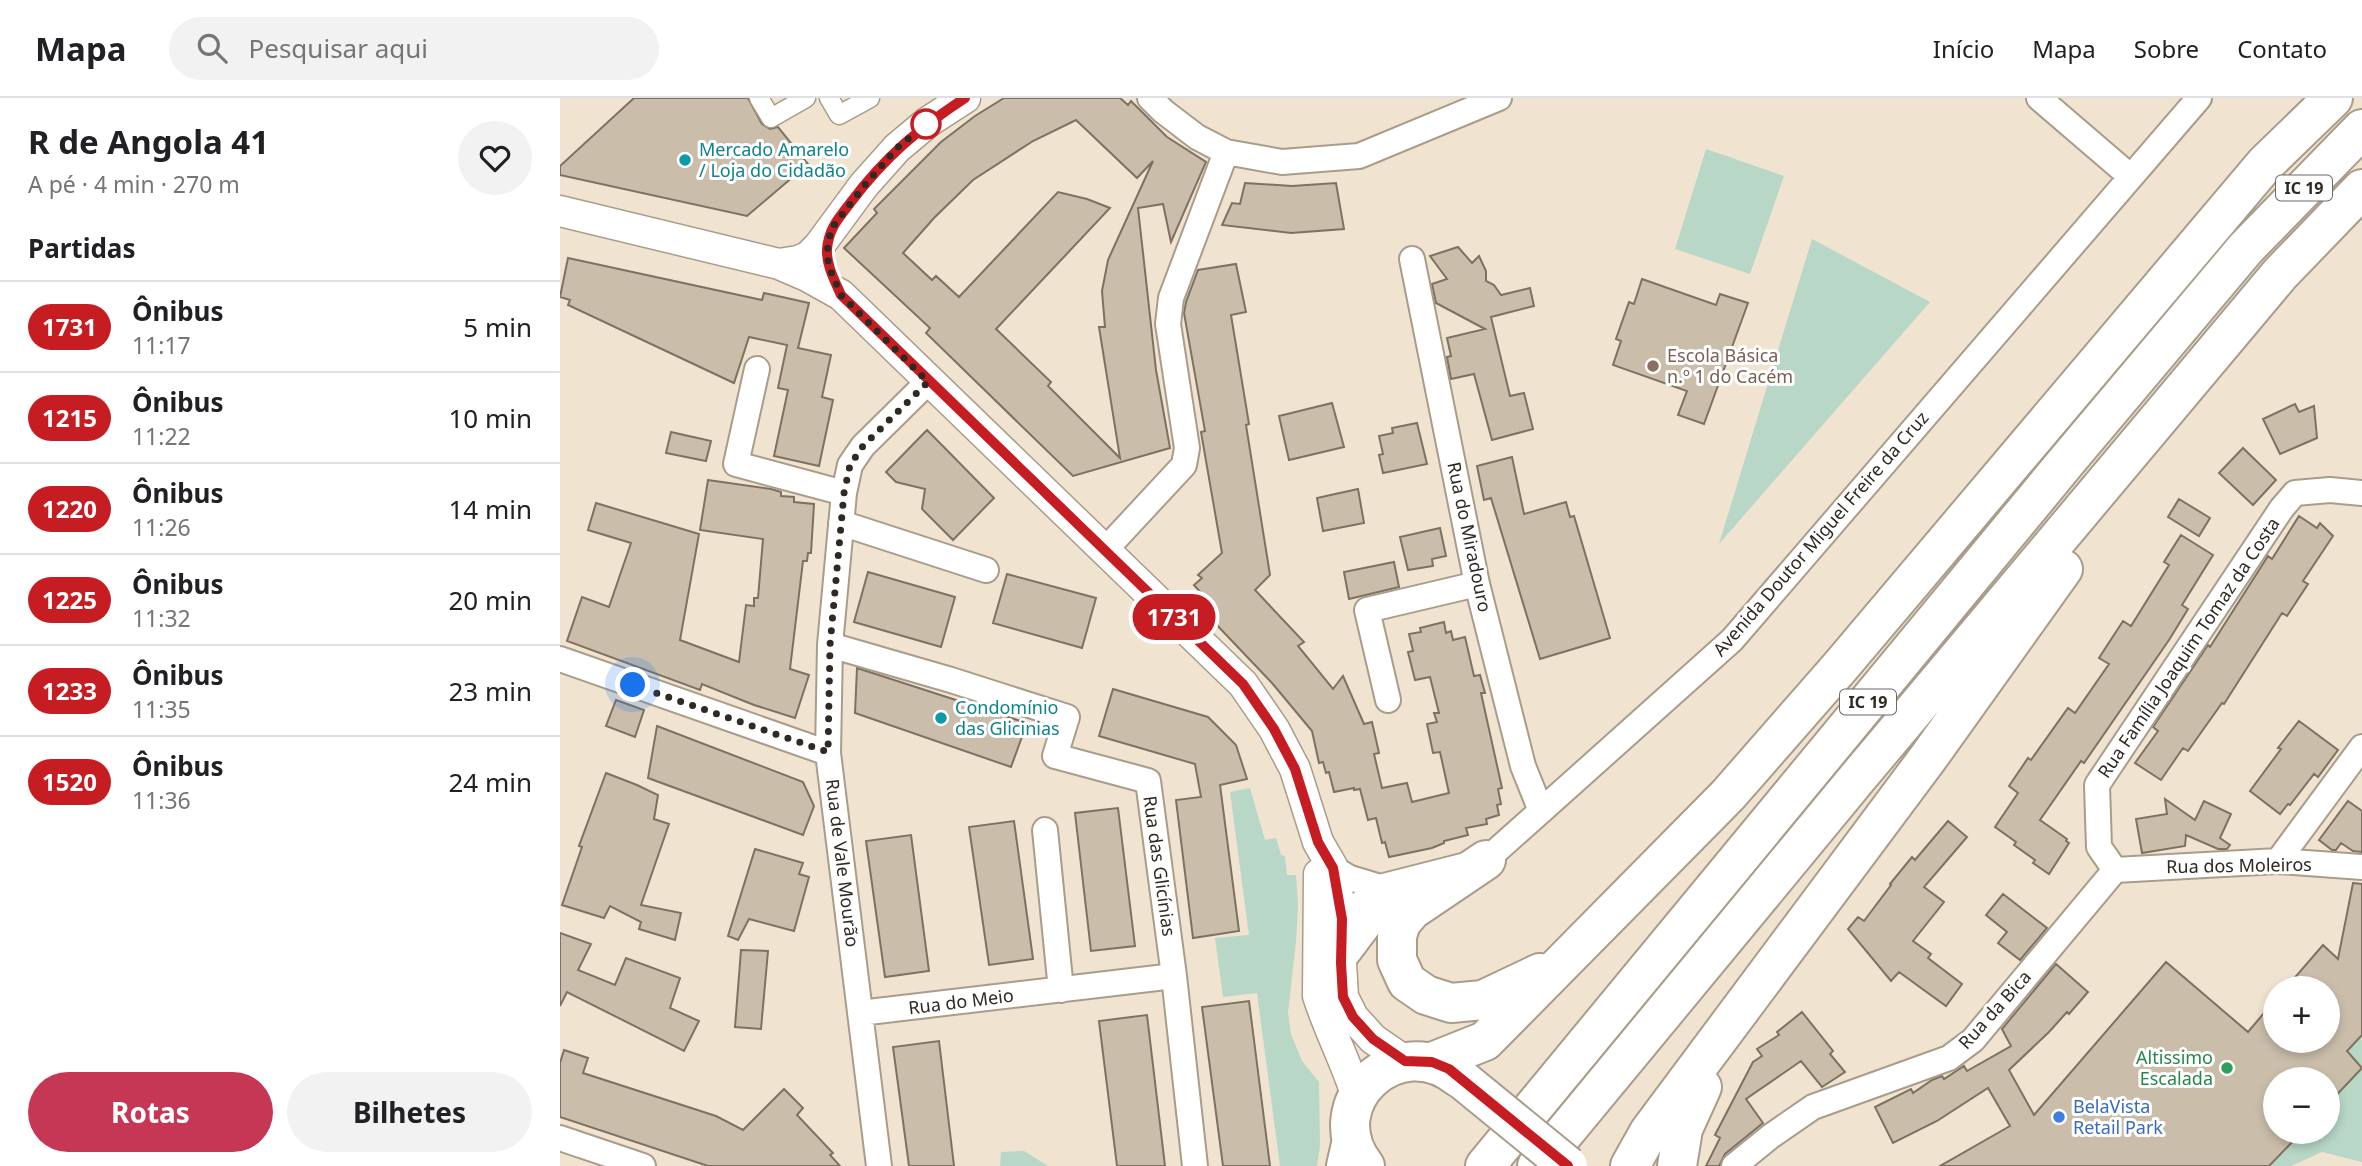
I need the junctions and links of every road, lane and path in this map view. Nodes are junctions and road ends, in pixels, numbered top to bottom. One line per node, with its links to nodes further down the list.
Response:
1 (759, 98): 2 (street)
2 (806, 98)
3 (829, 98): 4 (street)
4 (870, 98)
5 (965, 98): 16 (street)
6 (1150, 98): 12 (street)
7 (1499, 98): 12 (street)
8 (2039, 98): 13 (street)
9 (2199, 98): 13 (street, Avenida Doutor Miguel Freire da Cruz)
10 (2333, 98): 46 (main road)
11 (2362, 129): 59 (main road, IC 19)
12 (1226, 152): 26 (street)
13 (2132, 177): 34 (street, Avenida Doutor Miguel Freire da Cruz)
14 (2362, 189): 22 (main road, IC 19)
15 (560, 211): 18 (street)
16 (831, 229): 18 (street); 19 (street)
17 (1412, 258): 28 (street, Rua do Miradouro)
18 (779, 264): 19 (street)
19 (841, 295): 21 (street)
20 (757, 369): 23 (street)
21 (928, 382): 23 (street, Rua de Vale Mourão); 26 (street)
22 (2098, 491): 49 (main road); 60 (main road, IC 19)
23 (844, 493): 25 (street, Rua de Vale Mourão)
24 (2362, 493): 41 (street, Rua Família Joaquim Tomaz da Costa)
25 (841, 523): 27 (street); 29 (street, Rua de Vale Mourão)
26 (1105, 551): 36 (street)
27 (986, 570)
28 (1477, 584): 31 (street); 34 (street, Rua do Miradouro)
29 (830, 645): 33 (street, Rua de Vale Mourão); 47 (street, Rua das Glicínias)
30 (560, 659): 33 (street)
31 (1388, 700)
32 (2362, 747): 38 (street)
33 (828, 752): 50 (street, Rua de Vale Mourão)
34 (1541, 811): 37 (street, Avenida Doutor Miguel Freire da Cruz)
35 (1045, 830): 48 (street)
36 (1318, 842): 40 (street); 45 (street)
37 (1486, 860): 42 (main road); 43 (street, Avenida Doutor Miguel Freire da Cruz)
38 (2278, 862): 39 (street, Rua dos Moleiros); 41 (street, Rua dos Moleiros)
39 (2362, 866)
40 (1333, 868): 43 (street); 44 (street)
41 (2115, 870): 64 (street, Rua da Bica)
42 (1445, 885): 45 (street); 46 (main road)
43 (1380, 887): 44 (street, Avenida Doutor Miguel Freire da Cruz)
44 (1342, 919): 45 (street)
45 (1329, 956): 51 (street); 52 (street)
46 (1564, 962): 51 (main road)
47 (1174, 976): 48 (street, Rua do Meio); 58 (street, Rua das Glicínias)
48 (1061, 989): 50 (street, Rua do Meio)
49 (1753, 993): 62 (main road); 63 (main road)
50 (860, 1013): 57 (street, Rua de Vale Mourão)
51 (1434, 1068): 52 (main road); 61 (main road, bridge)
52 (1357, 1097): 54 (main road)
53 (560, 1138): 55 (street)
54 (1354, 1157)
55 (604, 1159): 56 (street)
56 (643, 1166)
57 (879, 1166)
58 (1195, 1166)
59 (1485, 1166)
60 (1537, 1166)
61 (1568, 1166)
62 (1630, 1166)
63 (1677, 1166)
64 (1734, 1166)

